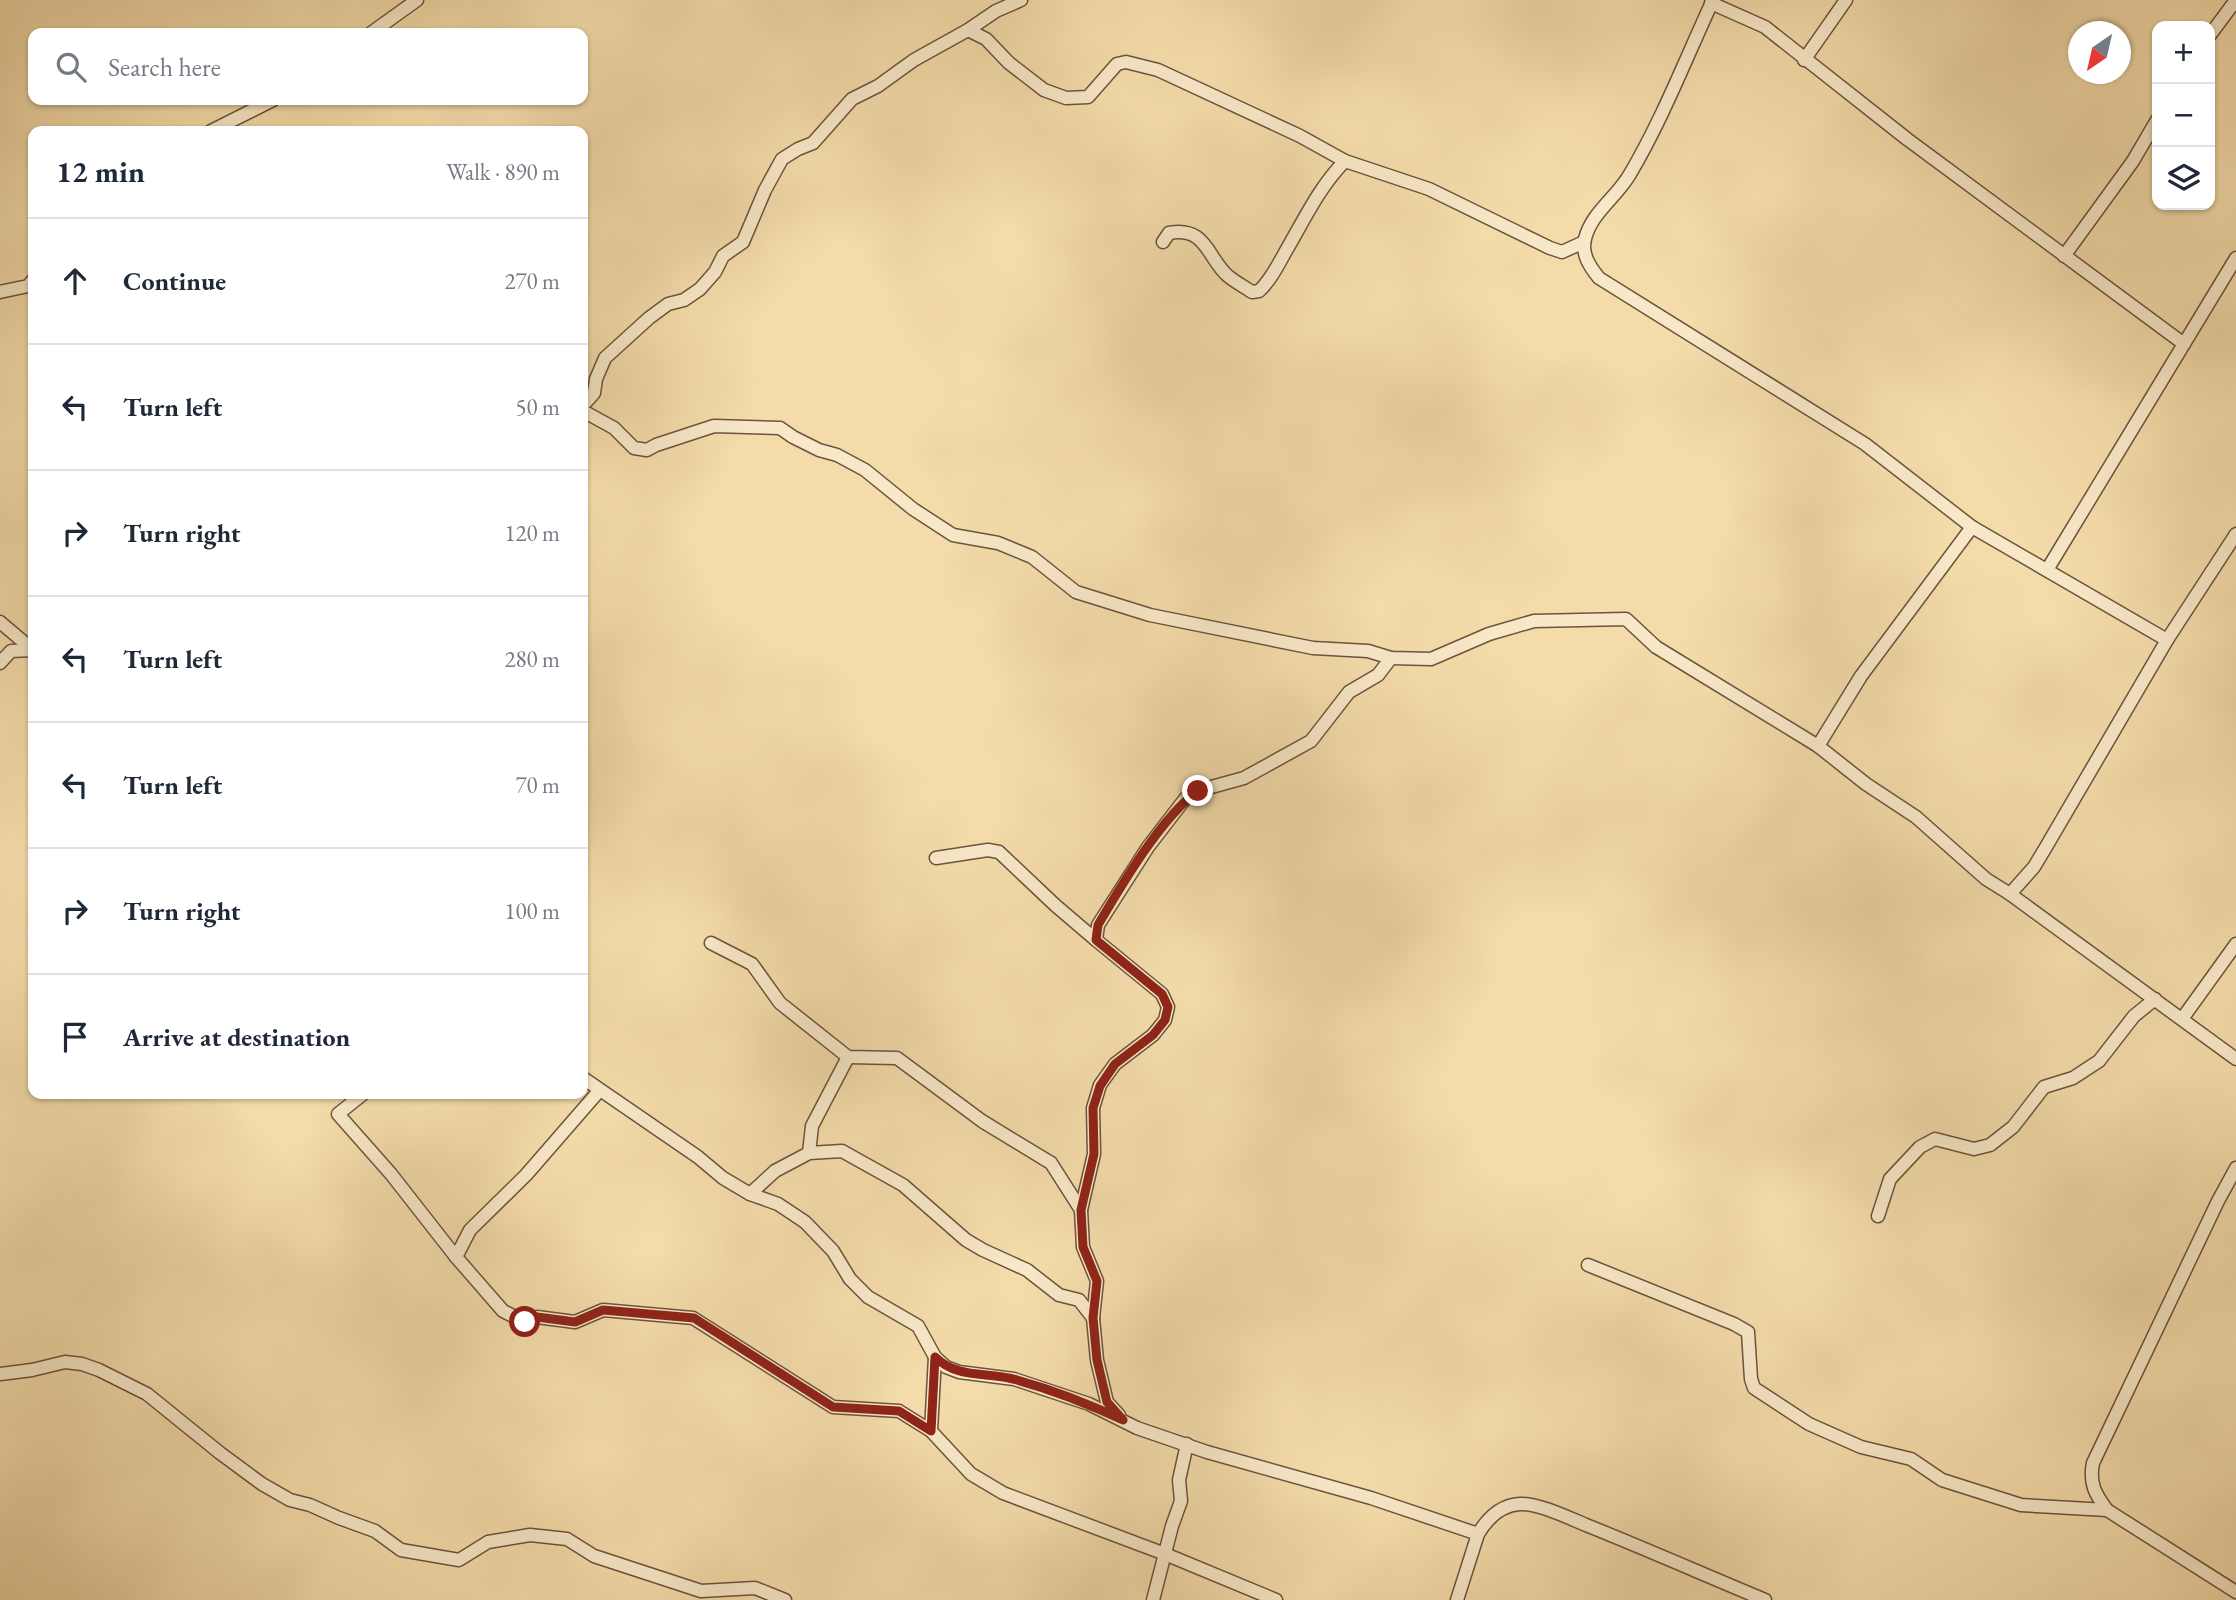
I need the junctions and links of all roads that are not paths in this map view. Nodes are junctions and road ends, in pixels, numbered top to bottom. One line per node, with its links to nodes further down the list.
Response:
1 (417, 0): 6 (street)
2 (1021, 0): 8 (street)
3 (1846, 0): 9 (street)
4 (2236, 0): 7 (street)
5 (1712, 2): 9 (street); 15 (street)
6 (378, 28)
7 (2215, 28)
8 (968, 30): 13 (street); 21 (street)
9 (1804, 60): 16 (street)
10 (263, 105): 11 (street)
11 (221, 126)
12 (2152, 129): 16 (street)
13 (1345, 160): 14 (street); 15 (street)
14 (1163, 242)
15 (1584, 242): 23 (street)
16 (2064, 256): 20 (street)
17 (2236, 258): 20 (street)
18 (28, 286): 19 (street)
19 (0, 292)
20 (2183, 344): 25 (street)
21 (588, 400)
22 (588, 414): 30 (street)
23 (1972, 527): 25 (street); 32 (street)
24 (2236, 534): 27 (street)
25 (2047, 570): 27 (street)
26 (0, 622): 28 (street)
27 (2167, 640): 34 (street)
28 (28, 646)
29 (28, 650): 31 (street)
30 (1391, 658): 32 (street); 35 (street)
31 (0, 663)
32 (1818, 746): 34 (street)
33 (936, 858): 35 (street)
34 (2010, 894): 38 (street)
35 (1096, 940): 48 (street)
36 (710, 943): 40 (street)
37 (2236, 944): 39 (street)
38 (2155, 999): 39 (street); 49 (street)
39 (2182, 1019): 41 (street)
40 (848, 1057): 45 (street); 48 (street)
41 (2236, 1059)
42 (588, 1082): 43 (street)
43 (599, 1091): 47 (street); 50 (street)
44 (357, 1099): 50 (street)
45 (809, 1153): 47 (street); 52 (street)
46 (2234, 1175): 58 (street)
47 (750, 1194): 53 (street)
48 (1081, 1210): 52 (street)
49 (1878, 1216)
50 (456, 1257): 56 (street)
51 (1588, 1265): 58 (street)
52 (1093, 1318): 55 (street)
53 (935, 1357): 55 (street); 56 (street)
54 (0, 1374): 62 (street)
55 (1123, 1420): 57 (street)
56 (931, 1431): 60 (street)
57 (1187, 1444): 59 (street); 60 (street)
58 (2107, 1510): 61 (street)
59 (1478, 1534): 66 (street); 67 (street)
60 (1165, 1554): 64 (street); 65 (street)
61 (2236, 1592)
62 (702, 1596): 63 (street)
63 (785, 1600)
64 (1153, 1600)
65 (1276, 1600)
66 (1457, 1600)
67 (1765, 1600)

